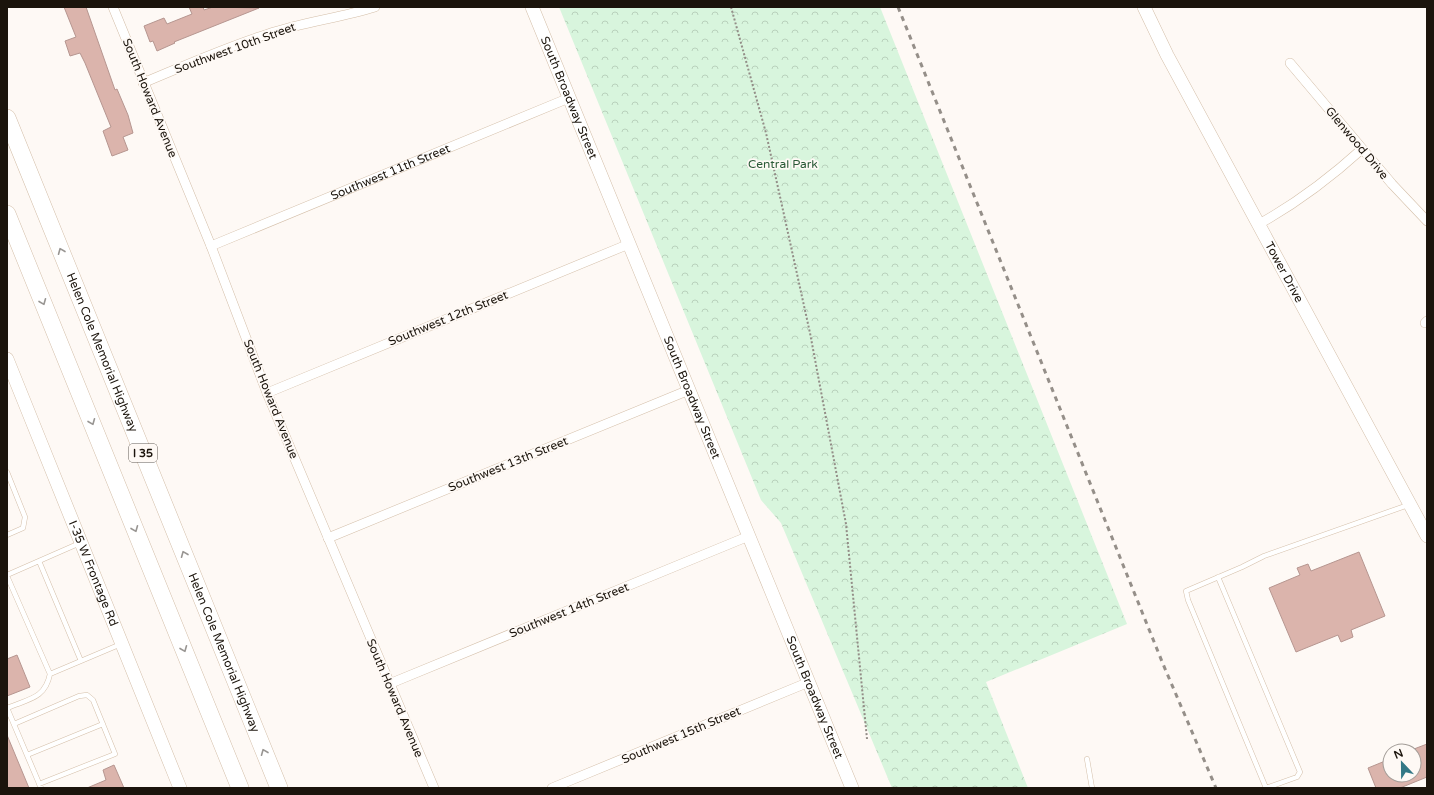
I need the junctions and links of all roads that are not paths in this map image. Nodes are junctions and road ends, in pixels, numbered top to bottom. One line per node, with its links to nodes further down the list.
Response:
1 (113, 7): 6 (street, South Howard Avenue)
2 (375, 7): 6 (street, Southwest 10th Street)
3 (532, 7): 7 (street, South Broadway Street)
4 (1144, 7): 12 (street, Tower Drive)
5 (1290, 62): 9 (street, Glenwood Drive)
6 (143, 83): 14 (street, South Howard Avenue)
7 (569, 98): 13 (street, South Broadway Street); 14 (street, Southwest 11th Street)
8 (7, 118): 41 (highway, Helen Cole Memorial Highway / I 35, one-way to 8)
9 (1362, 149): 11 (street, Glenwood Drive); 12 (street)
10 (7, 214): 40 (highway, one-way to 40)
11 (1427, 221)
12 (1259, 224): 19 (street, Tower Drive)
13 (629, 244): 16 (street, South Broadway Street); 17 (street, Southwest 12th Street)
14 (211, 246): 17 (street, South Howard Avenue)
15 (8, 367): 24 (street, I-35 W Frontage Rd)
16 (688, 390): 21 (street, South Broadway Street); 23 (street, Southwest 13th Street)
17 (267, 393): 23 (street, South Howard Avenue)
18 (7, 472): 20 (lane)
19 (1410, 504): 22 (street, Tower Drive); 27 (lane)
20 (7, 535)
21 (749, 536): 31 (street, South Broadway Street); 32 (street, Southwest 14th Street)
22 (1427, 536)
23 (328, 538): 32 (street, South Howard Avenue)
24 (81, 543): 25 (lane); 28 (street, I-35 W Frontage Rd)
25 (39, 561): 26 (lane); 29 (lane)
26 (7, 576): 30 (lane)
27 (1218, 577): 46 (lane); 46 (lane)
28 (122, 644): 29 (lane); 39 (street, I-35 W Frontage Rd)
29 (81, 661): 30 (lane)
30 (50, 674): 33 (lane)
31 (809, 682): 43 (street, Southwest 15th Street); 44 (street, South Broadway Street)
32 (389, 684): 42 (street, South Howard Avenue)
33 (7, 708): 34 (lane)
34 (14, 724): 35 (lane); 36 (lane)
35 (103, 724): 36 (lane); 38 (lane)
36 (27, 755): 38 (lane)
37 (1088, 760): 45 (lane)
38 (40, 786)
39 (180, 788)
40 (240, 788)
41 (279, 788)
42 (434, 788)
43 (552, 788)
44 (852, 788)
45 (1092, 788)
46 (1266, 788)

